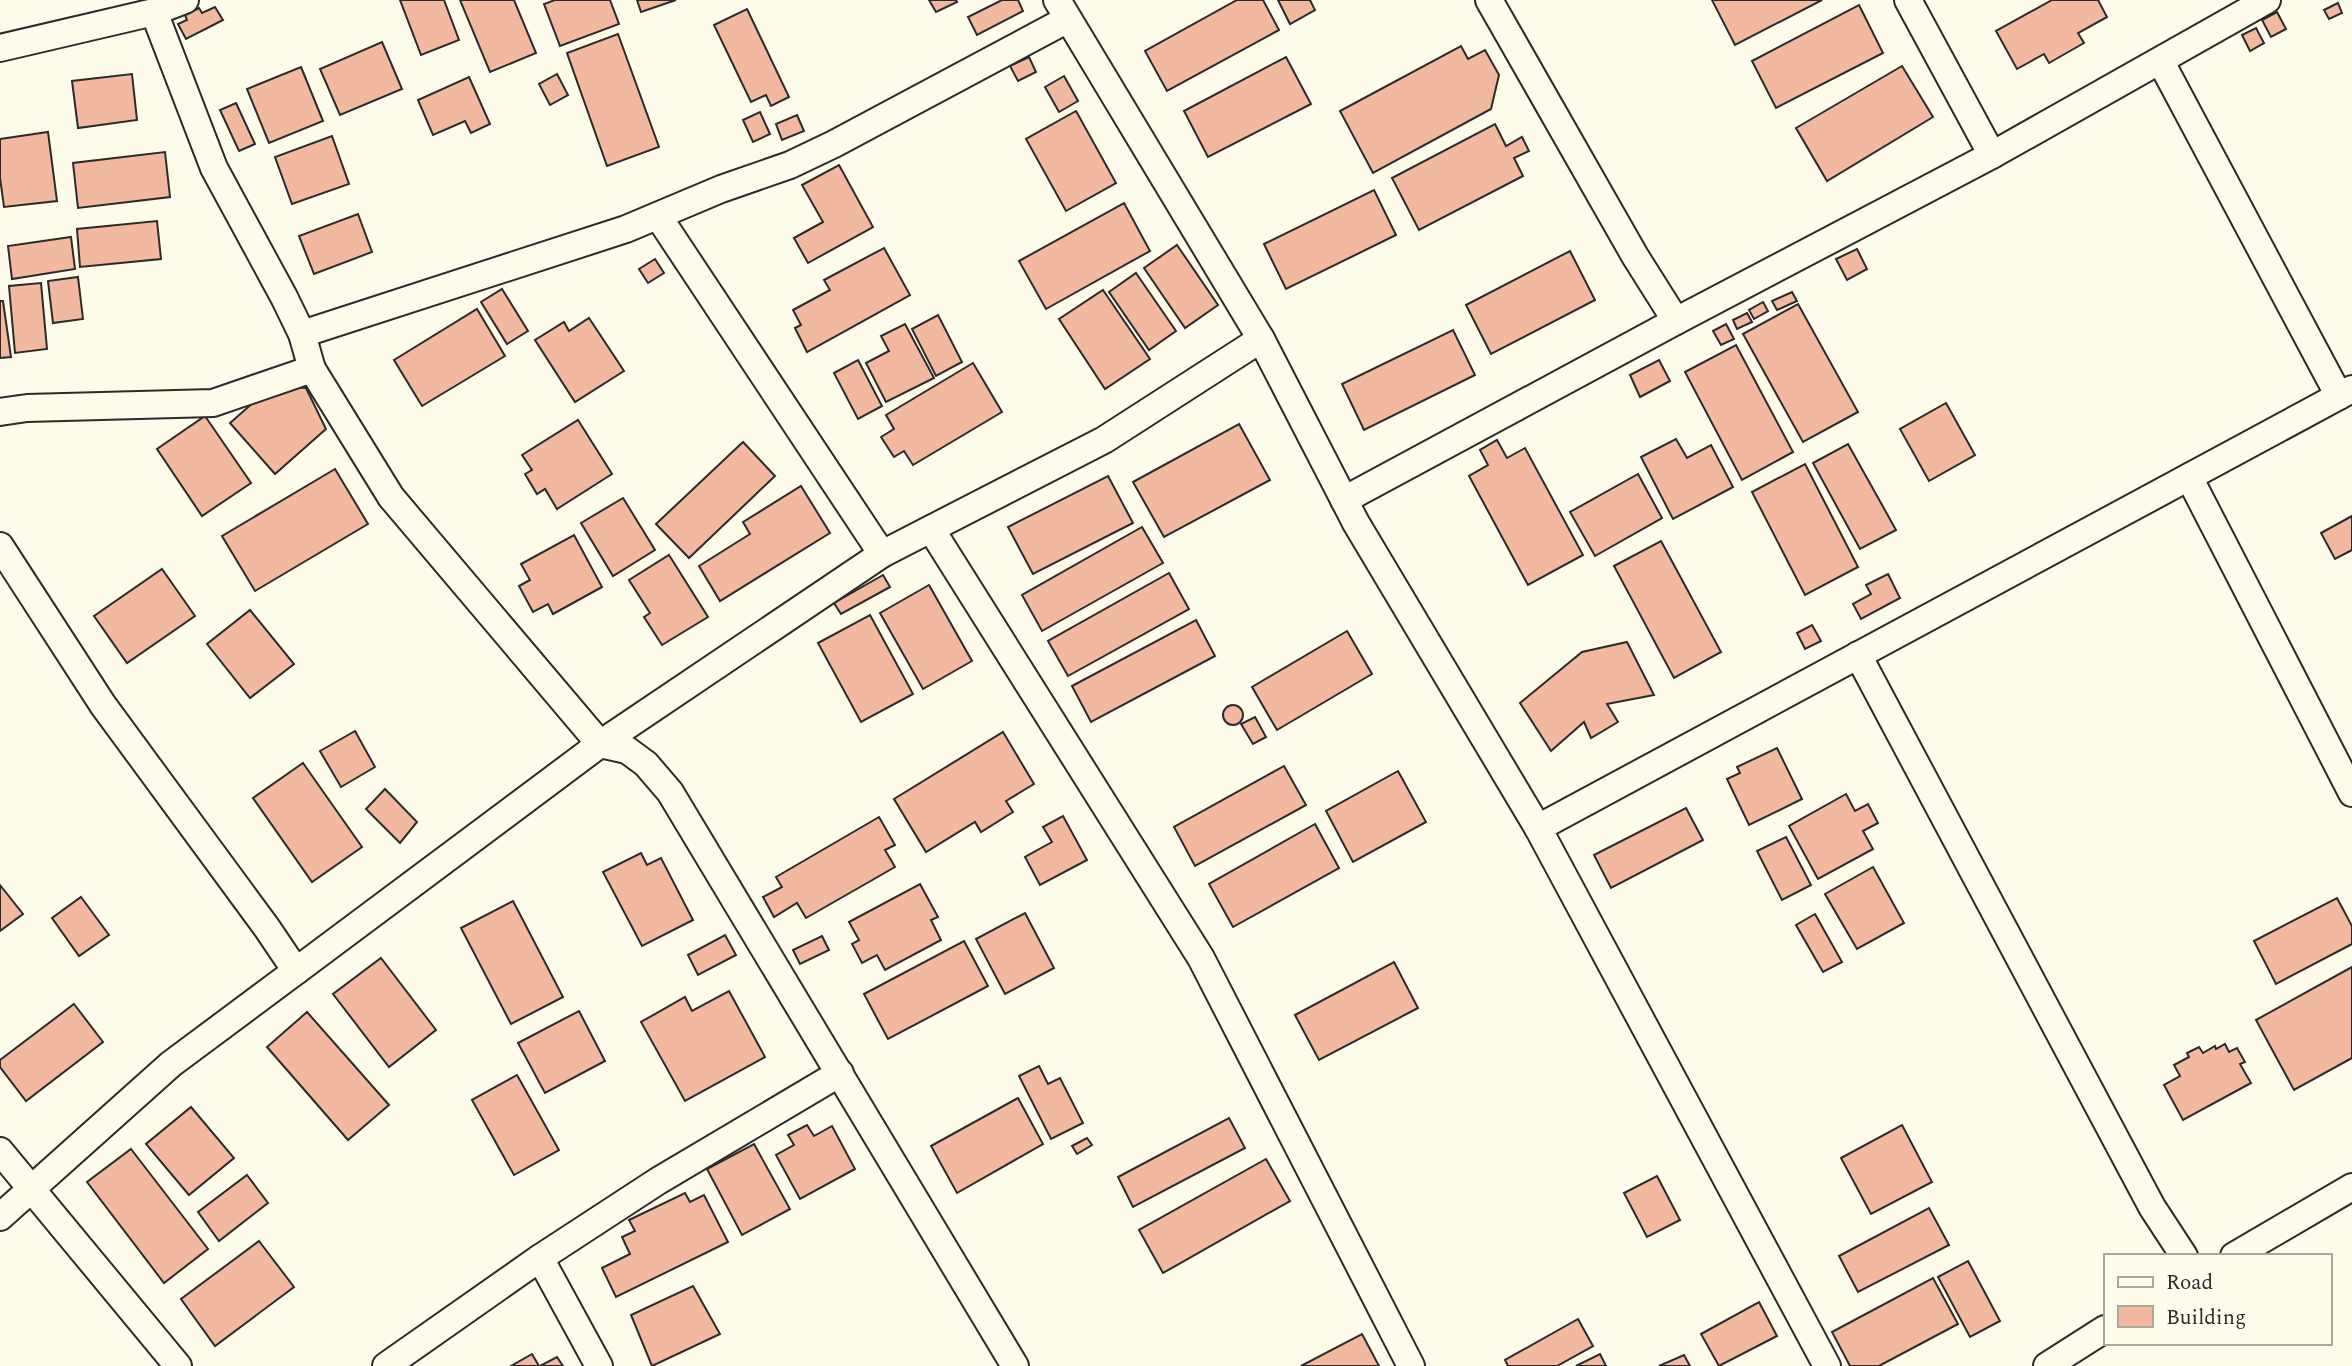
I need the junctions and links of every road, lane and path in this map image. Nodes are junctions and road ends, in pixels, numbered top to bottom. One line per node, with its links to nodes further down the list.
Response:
1 (185, 0): 6 (street)
2 (1489, 0): 11 (street)
3 (1908, 0): 9 (street)
4 (2267, 0): 8 (street)
5 (1062, 9): 10 (street); 13 (street)
6 (154, 12): 7 (street); 12 (street)
7 (0, 48)
8 (2161, 62): 9 (street); 15 (street)
9 (1992, 155): 11 (street)
10 (658, 216): 12 (street); 21 (street)
11 (1676, 321): 18 (street)
12 (302, 334): 14 (street)
13 (1261, 339): 18 (street); 19 (street)
14 (312, 369): 16 (street); 23 (street)
15 (2346, 392): 17 (street)
16 (0, 412)
17 (2189, 477): 22 (street); 24 (street)
18 (1344, 500): 25 (street)
19 (931, 529): 21 (street); 40 (street)
20 (0, 546): 26 (street)
21 (882, 554): 23 (street)
22 (1858, 655): 25 (street); 32 (street)
23 (600, 744): 26 (street); 27 (street)
24 (2352, 793)
25 (1538, 828): 41 (street)
26 (296, 971): 30 (street)
27 (841, 1073): 34 (street); 39 (street)
28 (0, 1151): 30 (street)
29 (2352, 1187): 33 (street)
30 (31, 1189): 31 (street); 36 (street)
31 (0, 1217)
32 (2183, 1254)
33 (2237, 1254)
34 (540, 1258): 37 (street); 38 (street)
35 (2104, 1330): 42 (street)
36 (178, 1366)
37 (387, 1366)
38 (599, 1366)
39 (1015, 1366)
40 (1410, 1366)
41 (1827, 1366)
42 (2047, 1366)

